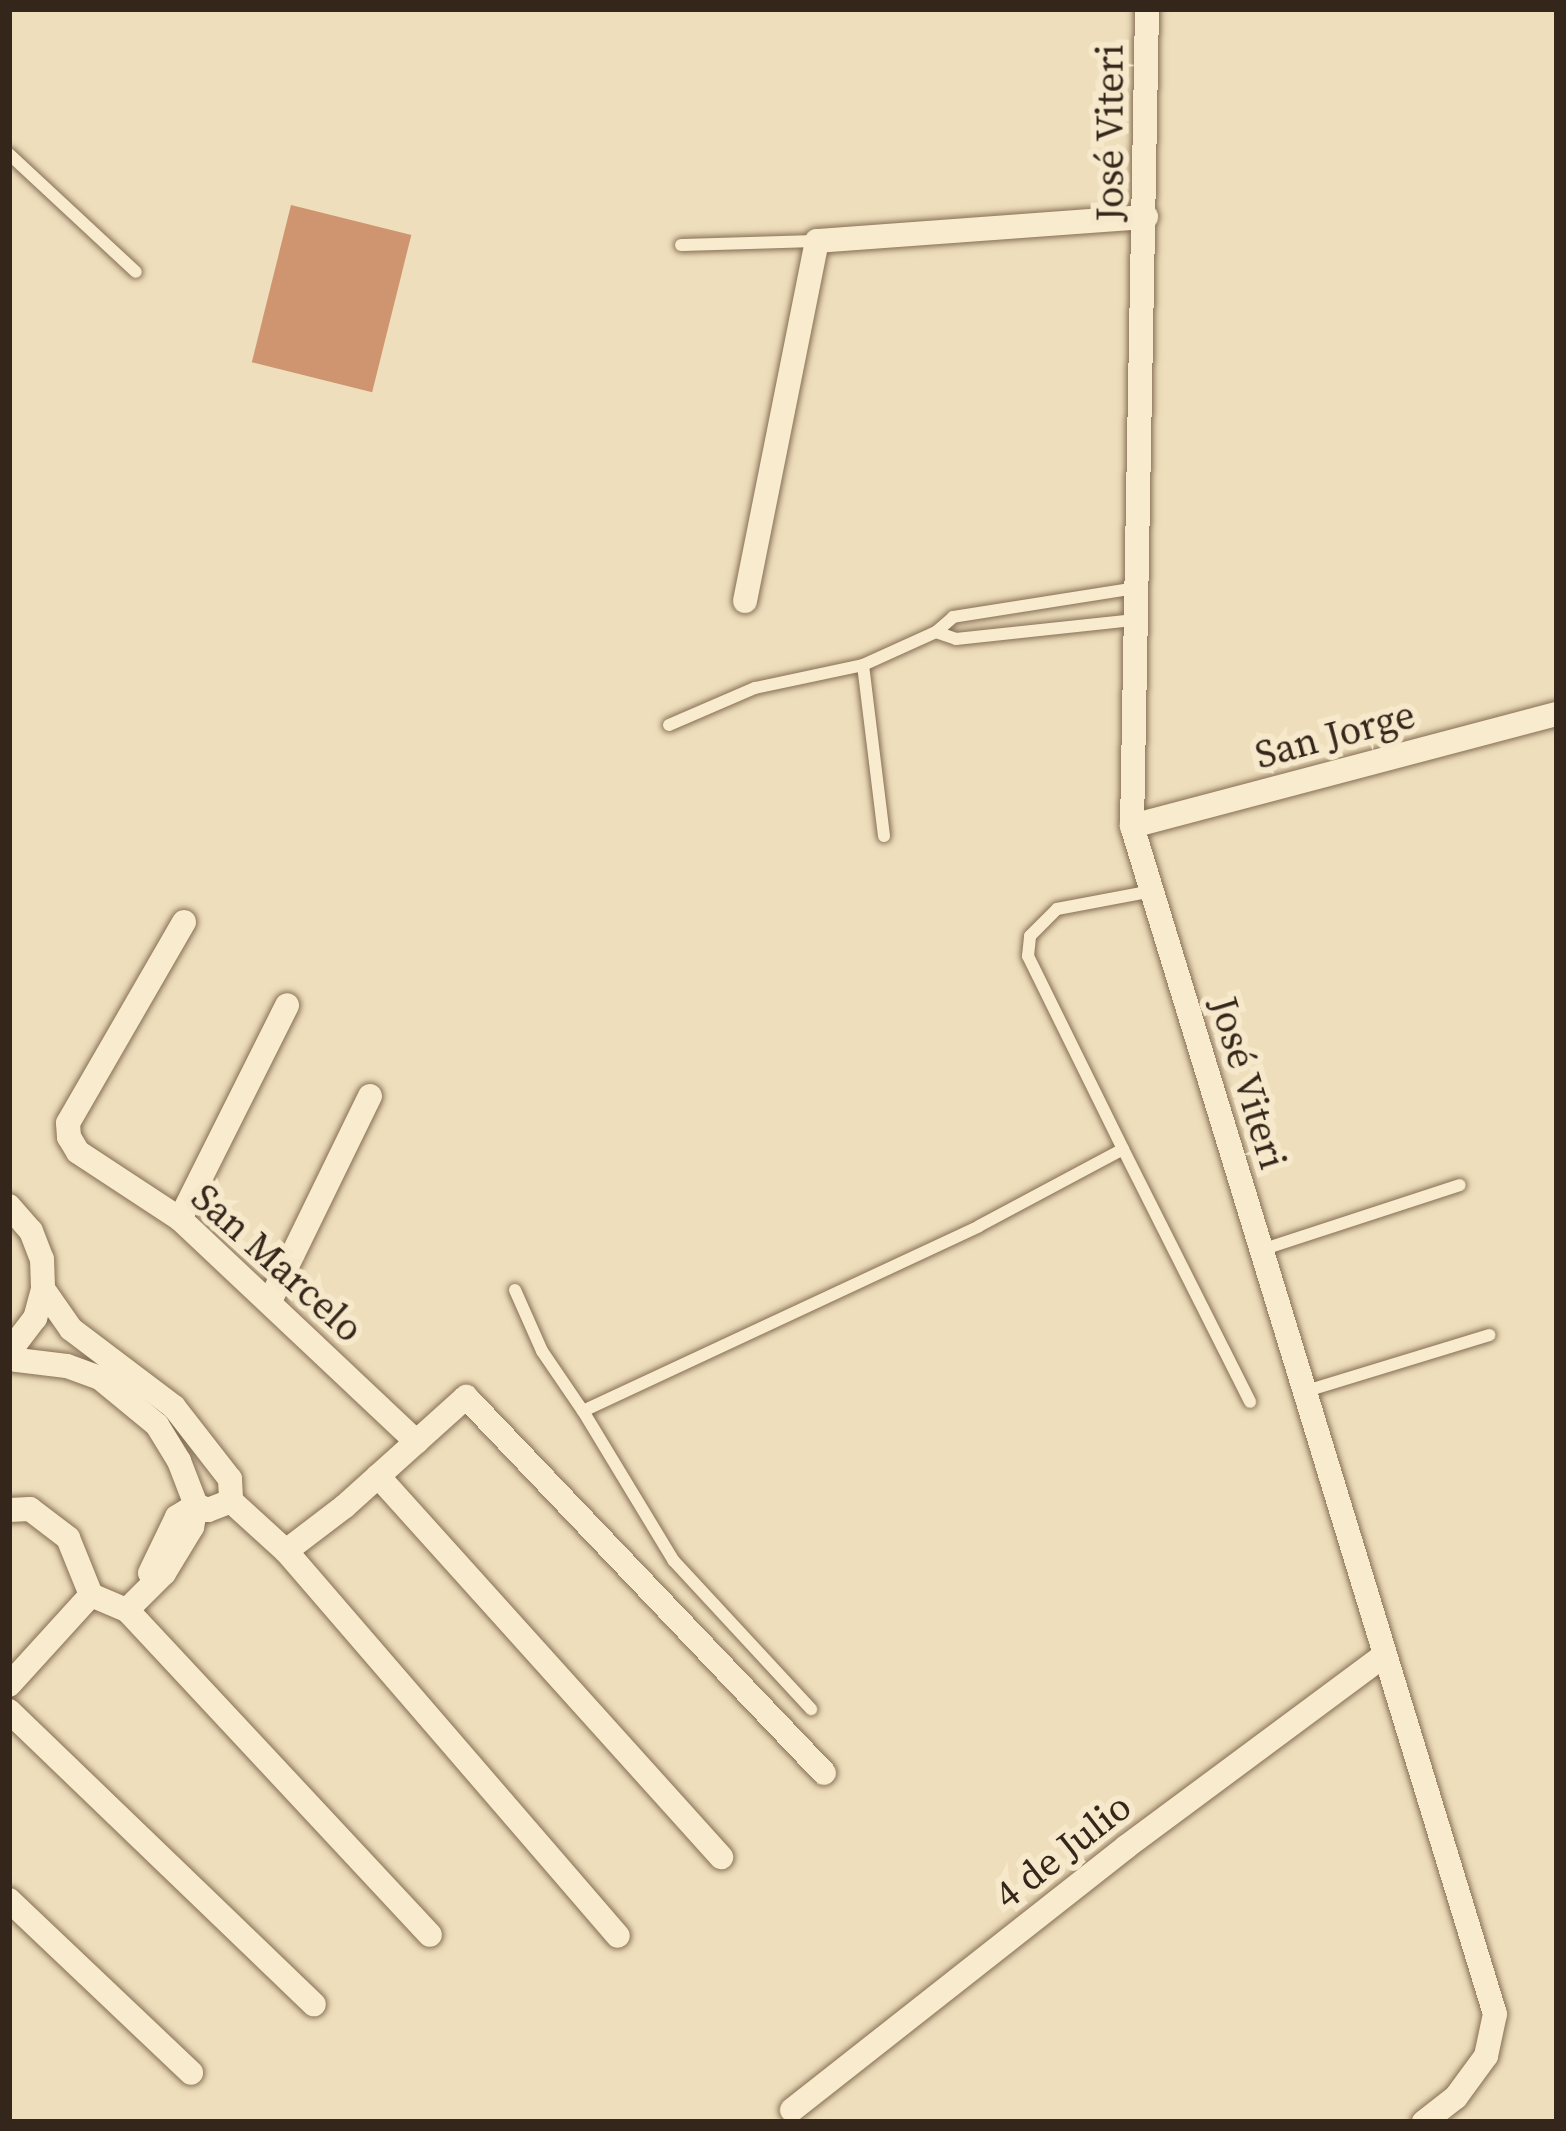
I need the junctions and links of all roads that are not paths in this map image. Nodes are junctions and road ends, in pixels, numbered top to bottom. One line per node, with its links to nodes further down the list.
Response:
1 (1147, 9): 3 (street, José Viteri)
2 (9, 154): 6 (lane)
3 (1146, 217): 4 (street); 7 (street, José Viteri)
4 (817, 241): 5 (lane); 8 (street)
5 (681, 245)
6 (136, 272)
7 (1136, 588): 9 (street, José Viteri); 10 (lane)
8 (745, 602)
9 (1136, 620): 10 (lane); 14 (street, José Viteri)
10 (936, 632): 11 (lane)
11 (863, 665): 13 (lane); 15 (lane)
12 (1557, 714): 14 (street, San Jorge)
13 (669, 725)
14 (1132, 826): 16 (street, José Viteri)
15 (884, 836)
16 (1152, 891): 20 (lane); 24 (street, José Viteri)
17 (184, 922): 23 (street, San Marcelo)
18 (287, 1005): 23 (street)
19 (370, 1096): 27 (street)
20 (1123, 1149): 31 (lane); 32 (lane)
21 (1460, 1185): 24 (lane)
22 (9, 1206): 25 (street)
23 (180, 1219): 27 (street, San Marcelo)
24 (1260, 1250): 30 (street, José Viteri)
25 (43, 1289): 29 (street); 35 (street)
26 (515, 1290): 32 (lane)
27 (270, 1301): 33 (street, San Marcelo)
28 (1489, 1335): 30 (lane)
29 (9, 1356): 36 (street)
30 (1303, 1392): 41 (street, José Viteri)
31 (1250, 1402)
32 (583, 1411): 43 (lane)
33 (417, 1442): 34 (street); 45 (street)
34 (378, 1477): 38 (street); 46 (street)
35 (231, 1501): 36 (street); 38 (street)
36 (196, 1505): 40 (street)
37 (9, 1510): 39 (street)
38 (286, 1551): 49 (street)
39 (91, 1595): 40 (street); 42 (street)
40 (127, 1610): 48 (street)
41 (1383, 1656): 52 (street, 4 de Julio); 53 (street, José Viteri)
42 (9, 1685)
43 (811, 1709)
44 (9, 1711): 50 (street)
45 (824, 1773)
46 (721, 1857)
47 (9, 1900): 51 (street)
48 (430, 1936)
49 (618, 1936)
50 (314, 2004)
51 (191, 2074)
52 (792, 2110)
53 (1424, 2122)

